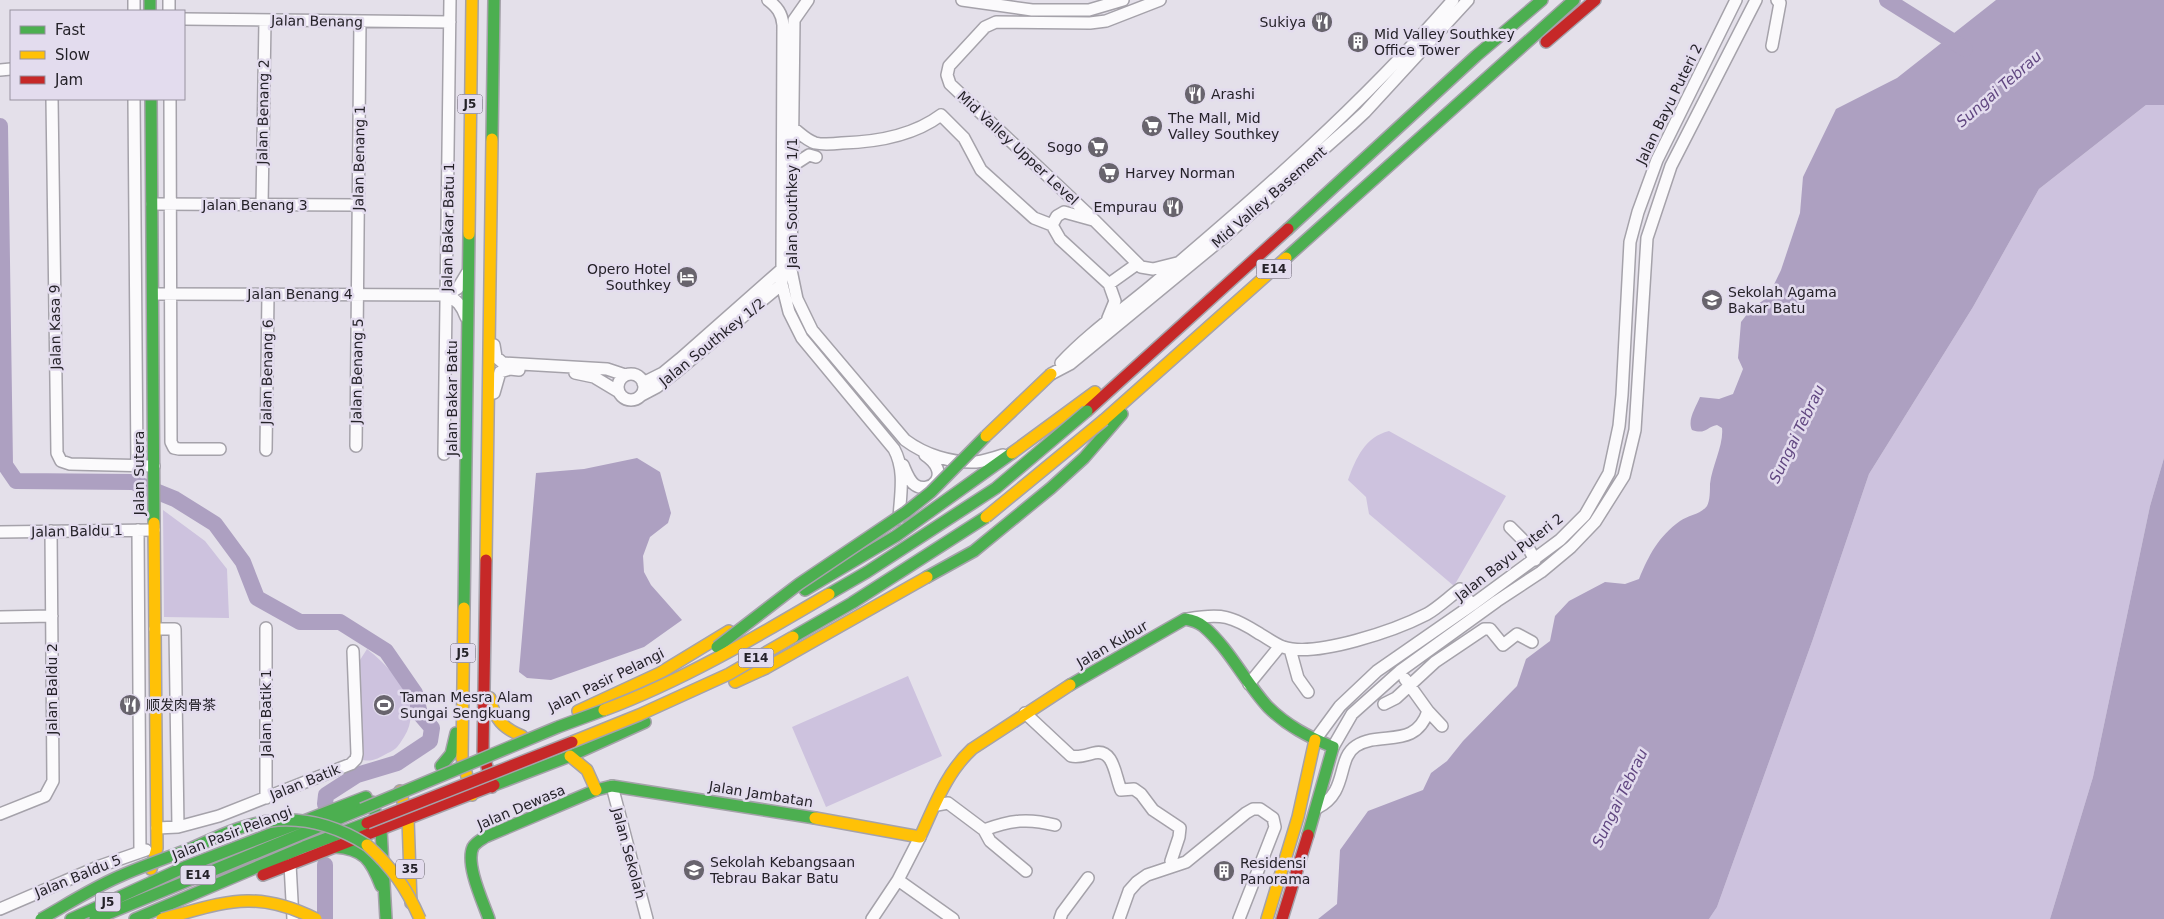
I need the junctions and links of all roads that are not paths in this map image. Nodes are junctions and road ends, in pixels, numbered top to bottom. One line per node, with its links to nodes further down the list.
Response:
1 (450, 0): 23 (street, Jalan Bakar Batu 1)
2 (474, 0): 44 (main road, Jalan Bakar Batu / J5)
3 (494, 0): 20 (main road, J5)
4 (507, 0): 20 (main road)
5 (768, 0): 43 (street, Jalan Southkey 1/1)
6 (808, 0): 31 (street, Jalan Southkey 1/1)
7 (962, 0): 8 (street)
8 (1123, 0)
9 (1160, 0): 39 (street, Mid Valley Upper Level)
10 (1453, 0): 24 (street)
11 (1466, 0): 24 (street); 57 (street, Mid Valley Basement)
12 (1542, 0): 26 (main road, E14)
13 (1574, 0): 34 (main road, E14)
14 (1595, 0): 34 (main road)
15 (1736, 0): 78 (street, Jalan Bayu Puteri 2)
16 (1756, 0): 89 (street, Jalan Bayu Puteri 2)
17 (1778, 0): 25 (street)
18 (1516, 7): 26 (main road)
19 (185, 19): 21 (street, Jalan Benang)
20 (494, 19): 52 (main road, J5)
21 (265, 20): 22 (street, Jalan Benang); 37 (street, Jalan Benang 2)
22 (360, 21): 23 (street, Jalan Benang); 38 (street, Jalan Benang 1)
23 (450, 22): 51 (street, Jalan Bakar Batu 1)
24 (1430, 26): 41 (street)
25 (1772, 46)
26 (1476, 56): 55 (main road, E14)
27 (52, 100): 71 (street, Jalan Kasa 9)
28 (134, 100): 71 (street, Jalan Sutera)
29 (151, 100): 35 (main road, Jalan Sutera)
30 (170, 100): 36 (street)
31 (793, 128): 33 (street, Jalan Southkey 1/1); 40 (street)
32 (816, 157): 33 (street)
33 (792, 166): 66 (street, Jalan Southkey 1/1)
34 (1377, 178): 56 (main road, E14)
35 (152, 204): 36 (street, Jalan Benang 3); 47 (main road, Jalan Sutera)
36 (171, 204): 37 (street, Jalan Benang 3); 48 (street)
37 (262, 205): 38 (street, Jalan Benang 3)
38 (358, 205): 50 (street, Jalan Benang 1)
39 (1095, 221): 40 (street, Mid Valley Upper Level); 42 (street, Mid Valley Upper Level)
40 (1052, 225): 46 (street)
41 (1177, 262): 42 (street); 53 (street)
42 (1137, 264): 46 (street)
43 (782, 269): 45 (street, Jalan Southkey 1/1); 59 (street, Jalan Southkey 1/2)
44 (467, 273): 51 (street); 54 (main road, Jalan Bakar Batu / J5)
45 (782, 284): 61 (street, Jalan Southkey 1/2); 69 (street, Jalan Southkey 1/1)
46 (1109, 284): 53 (street)
47 (152, 294): 48 (street, Jalan Benang 4); 70 (main road, Jalan Sutera)
48 (171, 294): 49 (street, Jalan Benang 4); 64 (street)
49 (268, 294): 50 (street, Jalan Benang 4); 65 (street, Jalan Benang 6)
50 (357, 295): 51 (street, Jalan Benang 4); 63 (street, Jalan Benang 5)
51 (447, 295): 54 (street); 68 (street, Jalan Bakar Batu 1)
52 (488, 299): 58 (street); 62 (main road, J5)
53 (1108, 320): 57 (street)
54 (467, 322): 96 (main road, Jalan Bakar Batu / J5)
55 (1156, 350): 67 (main road, Jalan Pasir Pelangi); 90 (main road, E14, bridge)
56 (1172, 359): 105 (main road); 140 (main road, E14, bridge)
57 (1051, 374): 90 (main road, bridge)
58 (625, 375): 59 (street); 60 (street)
59 (643, 383): 61 (street)
60 (619, 392): 61 (street); 62 (street)
61 (640, 396)
62 (487, 428): 88 (main road, J5)
63 (356, 446)
64 (220, 449)
65 (266, 450)
66 (919, 451): 67 (street, Jalan Southkey 1/1); 69 (street, Jalan Southkey 1/1)
67 (1012, 453): 77 (main road, Jalan Pasir Pelangi)
68 (444, 454)
69 (899, 458): 77 (street)
70 (154, 466): 71 (street, Jalan Kasa 9); 72 (main road, Jalan Sutera)
71 (136, 467)
72 (154, 524): 74 (street, Jalan Baldu 1); 84 (main road, Jalan Sutera)
73 (1510, 527): 78 (street)
74 (138, 530): 75 (street, Jalan Baldu 1); 94 (street)
75 (52, 531): 76 (street, Jalan Baldu 1); 81 (street, Jalan Baldu 2)
76 (0, 532)
77 (896, 536): 101 (main road, Jalan Pasir Pelangi)
78 (1534, 560): 79 (street, Jalan Bayu Puteri 2)
79 (1472, 605): 86 (street); 102 (street, Jalan Bayu Puteri 2)
80 (0, 616): 81 (street)
81 (52, 616): 117 (street, Jalan Baldu 2)
82 (1185, 619): 86 (street); 91 (main road); 99 (main road, Jalan Kubur)
83 (266, 628): 114 (street, Jalan Batik 1)
84 (155, 629): 93 (main road, Jalan Sutera); 120 (street)
85 (1532, 642): 92 (street)
86 (1285, 648): 91 (street); 95 (street)
87 (353, 650): 114 (street, Jalan Batik)
88 (485, 660): 101 (main road); 104 (main road, J5)
89 (1400, 671): 92 (street); 103 (street, Jalan Bayu Puteri 2)
90 (676, 678): 139 (main road, E14, bridge)
91 (1249, 684): 102 (main road)
92 (1409, 685): 97 (street); 98 (street)
93 (156, 688): 94 (street); 121 (main road, Jalan Sutera)
94 (139, 689): 127 (street)
95 (1308, 692)
96 (462, 704): 106 (main road, Jalan Bakar Batu / J5); 107 (main road)
97 (1384, 704)
98 (1428, 711): 100 (street); 116 (street)
99 (1025, 713): 115 (main road, Jalan Kubur); 128 (street)
100 (1442, 726)
101 (522, 736): 104 (main road, Jalan Pasir Pelangi)
102 (1315, 740): 103 (main road); 155 (main road, Jalan Bayu Puteri 2)
103 (1333, 747): 116 (main road, Jalan Bayu Puteri 2)
104 (483, 751): 106 (main road, Jalan Pasir Pelangi / J5); 110 (main road, J5)
105 (570, 756): 110 (main road); 111 (main road)
106 (462, 758): 107 (main road, Jalan Pasir Pelangi / J5); 112 (main road, Jalan Bakar Batu / J5)
107 (441, 766): 108 (main road, Jalan Pasir Pelangi / J5)
108 (399, 784): 113 (main road, Jalan Pasir Pelangi / J5); 118 (main road, 35)
109 (612, 786): 111 (main road, Jalan Jambatan); 124 (main road, Jalan Jambatan); 149 (street, Jalan Sekolah)
110 (492, 787): 112 (main road)
111 (596, 790): 148 (main road, Jalan Dewasa)
112 (472, 794): 118 (main road)
113 (370, 795): 122 (main road, 35); 130 (main road, Jalan Pasir Pelangi / J5, bridge)
114 (266, 798): 120 (street, Jalan Batik)
115 (937, 805): 123 (street); 124 (main road, Jalan Kubur)
116 (1317, 808): 156 (main road, Jalan Bayu Puteri 2)
117 (0, 814)
118 (408, 819): 122 (main road); 146 (main road, 35)
119 (1056, 825): 123 (street)
120 (178, 827): 121 (street, Jalan Batik)
121 (157, 828): 126 (main road, Jalan Sutera)
122 (381, 830): 125 (main road); 135 (main road, 35)
123 (984, 830): 131 (street)
124 (920, 836): 133 (street)
125 (335, 846): 129 (main road); 135 (main road)
126 (157, 848): 127 (street, Jalan Baldu 5); 130 (main road); 134 (main road, Jalan Sutera)
127 (140, 852): 136 (street, Jalan Baldu 5)
128 (1171, 861)
129 (290, 864): 141 (main road); 143 (street)
130 (185, 867): 134 (main road, Jalan Pasir Pelangi / J5)
131 (1026, 871)
132 (1088, 878): 152 (street)
133 (898, 880): 150 (street); 151 (street)
134 (145, 884): 138 (main road, Jalan Pasir Pelangi / J5)
135 (386, 897): 145 (main road, 35)
136 (0, 909)
137 (42, 919): 147 (main road, bridge)
138 (71, 919)
139 (95, 919)
140 (135, 919)
141 (150, 919)
142 (162, 919): 144 (main road, bridge)
143 (293, 919)
144 (316, 919)
145 (386, 919)
146 (412, 919)
147 (420, 919)
148 (489, 919)
149 (647, 919)
150 (872, 919)
151 (954, 919)
152 (1060, 919)
153 (1118, 919): 154 (street)
154 (1239, 919)
155 (1267, 919)
156 (1282, 919)

